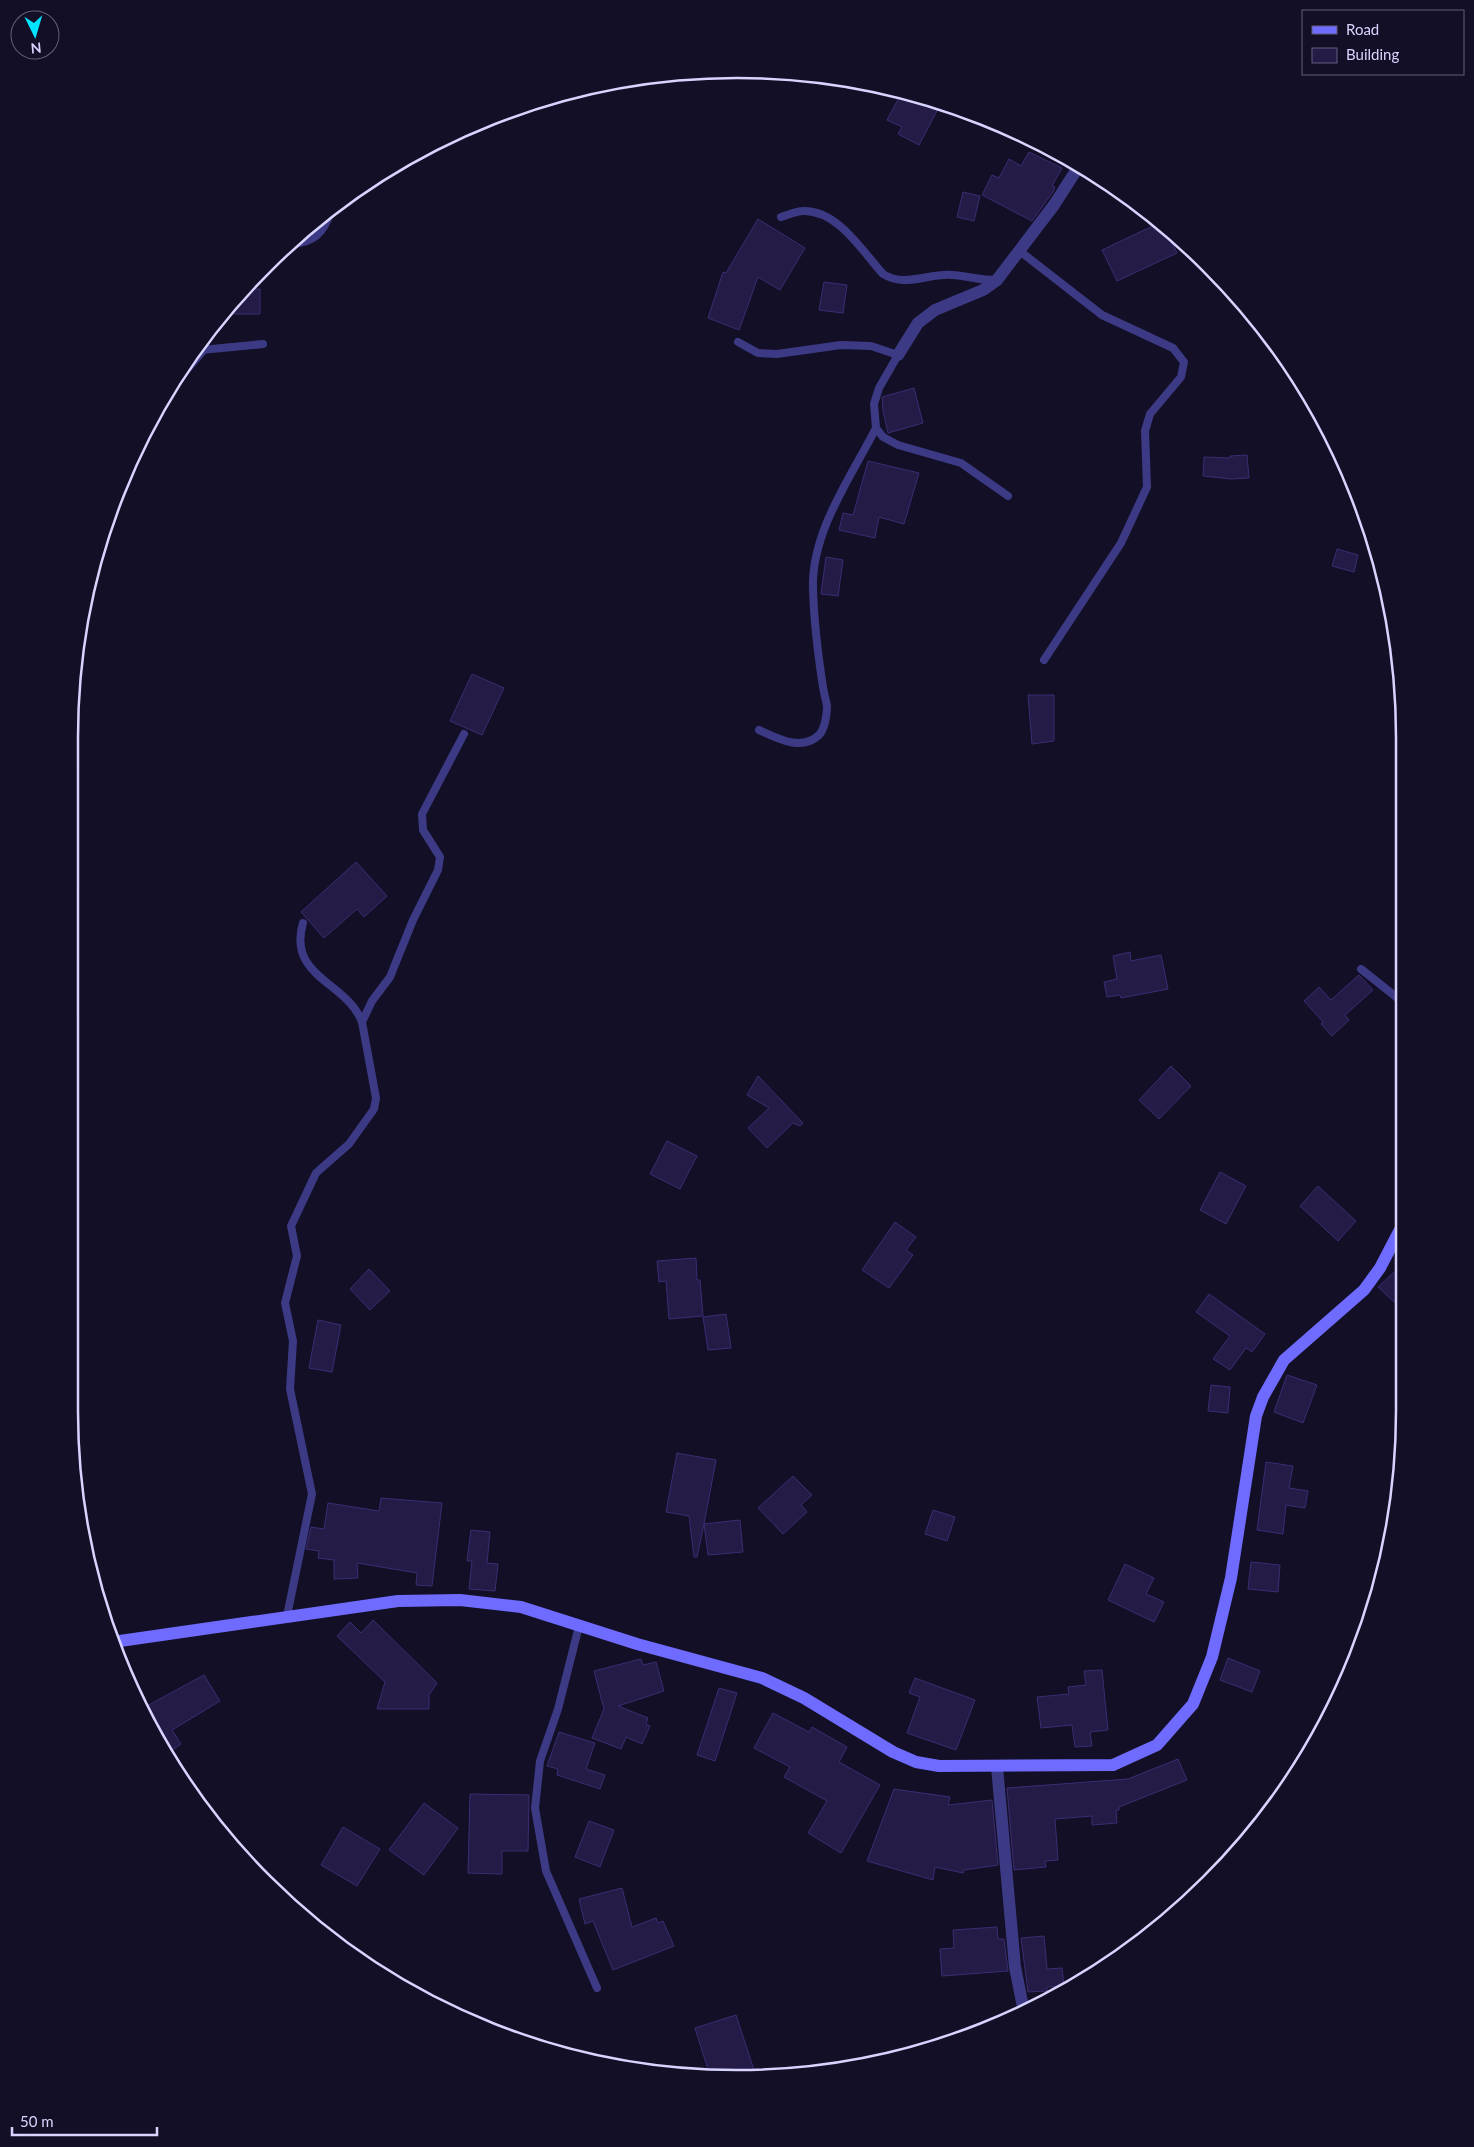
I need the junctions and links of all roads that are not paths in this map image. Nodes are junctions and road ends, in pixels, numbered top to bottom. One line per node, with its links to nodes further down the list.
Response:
1 (1075, 171): 5 (street)
2 (781, 217): 6 (lane)
3 (325, 223): 4 (street)
4 (302, 241)
5 (1021, 252): 6 (street); 13 (lane)
6 (997, 280): 10 (street)
7 (738, 342): 10 (lane)
8 (263, 344): 9 (lane)
9 (204, 350)
10 (898, 355): 11 (lane)
11 (876, 428): 12 (lane); 14 (lane)
12 (1008, 496)
13 (1044, 660)
14 (759, 730)
15 (464, 734): 19 (lane)
16 (303, 923): 19 (lane)
17 (1361, 969): 18 (lane)
18 (1396, 997)
19 (362, 1022): 21 (lane)
20 (1396, 1237): 24 (street)
21 (288, 1616): 22 (street); 23 (street)
22 (579, 1626): 24 (street); 25 (lane)
23 (120, 1641)
24 (997, 1767): 26 (street)
25 (597, 1988)
26 (1022, 2004)

